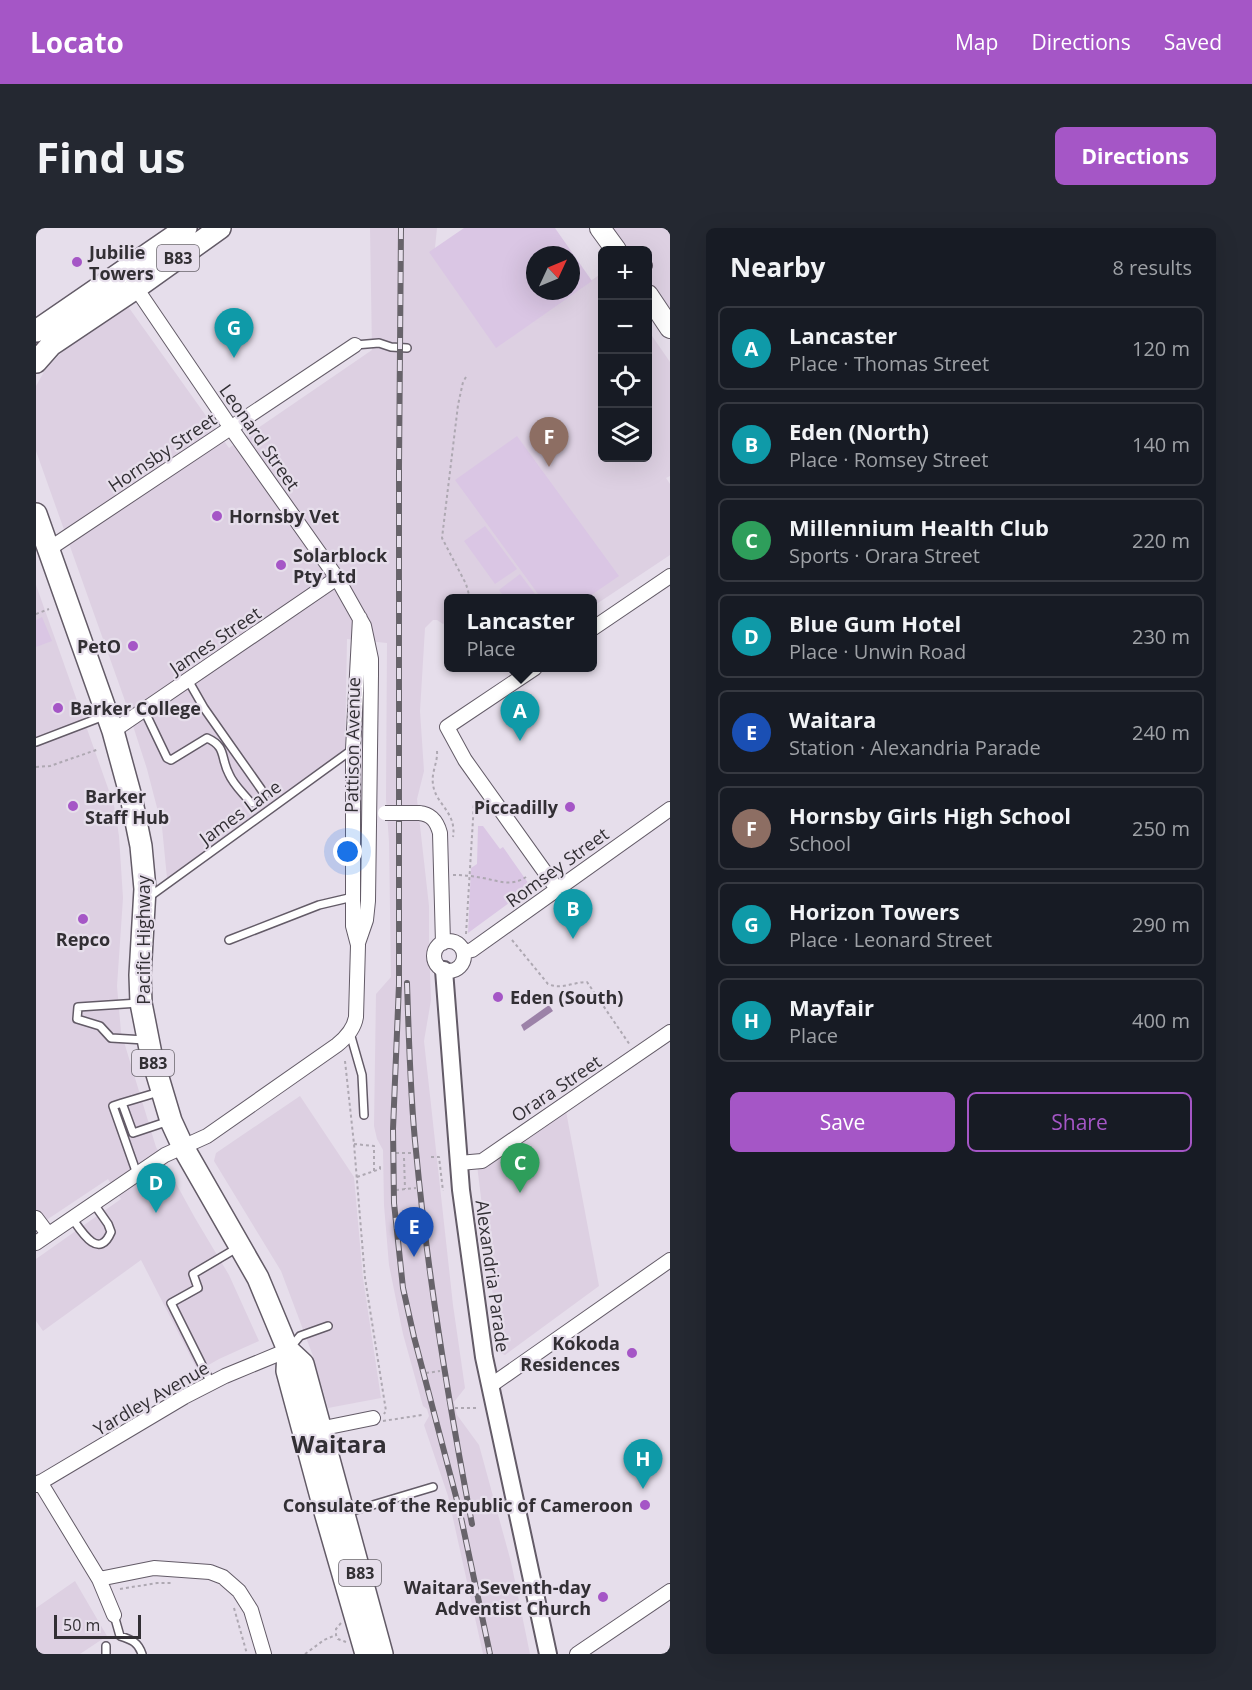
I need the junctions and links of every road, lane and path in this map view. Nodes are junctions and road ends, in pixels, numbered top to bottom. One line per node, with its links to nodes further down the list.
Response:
1 (186, 228): 8 (main road, B83)
2 (220, 228): 5 (main road, B83)
3 (600, 228): 4 (main road)
4 (613, 246)
5 (136, 288): 8 (main road, B83); 13 (street, Leonard Street)
6 (651, 300): 7 (main road)
7 (670, 328)
8 (41, 342): 11 (main road, B83)
9 (355, 345): 10 (lane); 13 (street, Hornsby Street)
10 (407, 348)
11 (36, 362)
12 (466, 377): 18 (path)
13 (231, 428): 15 (street, Hornsby Street); 17 (street, Leonard Street)
14 (36, 514): 15 (main road, Pacific Highway / B83)
15 (49, 549): 26 (main road, Pacific Highway / B83)
16 (670, 576): 22 (street)
17 (337, 578): 20 (street, Leonard Street); 24 (street, James Street)
18 (469, 594)
19 (49, 609): 21 (path)
20 (357, 613): 29 (street, Pattison Avenue); 34 (street, Pattison Avenue)
21 (36, 614)
22 (597, 626)
23 (529, 672): 39 (street)
24 (188, 680): 25 (street, James Street); 25 (lane)
25 (144, 710): 26 (street, James Street)
26 (110, 723): 27 (lane); 41 (main road, Pacific Highway / B83)
27 (36, 742)
28 (99, 749): 31 (path)
29 (353, 749): 40 (street, Pattison Avenue); 41 (lane, James Lane)
30 (437, 751): 35 (path)
31 (36, 767)
32 (474, 803): 37 (path)
33 (670, 808): 39 (street, Romsey Street)
34 (369, 813): 45 (street, bridge); 46 (street, Pattison Avenue)
35 (449, 845)
36 (451, 875): 37 (path)
37 (469, 876): 38 (path); 42 (path)
38 (526, 877)
39 (557, 889): 47 (street, Romsey Street)
40 (353, 897): 43 (lane); 46 (street, Pattison Avenue)
41 (145, 900): 49 (main road, Pacific Highway / B83)
42 (466, 934)
43 (229, 940)
44 (512, 940): 53 (path)
45 (443, 943): 47 (street); 48 (street)
46 (358, 945): 51 (street, Pattison Avenue)
47 (464, 952): 48 (street)
48 (444, 970): 69 (street, Alexandria Parade)
49 (141, 1003): 52 (main road, Pacific Highway / B83); 52 (lane)
50 (670, 1032): 53 (street, Orara Street)
51 (346, 1037): 57 (lane); 62 (street)
52 (147, 1040): 55 (main road, Pacific Highway / B83)
53 (636, 1055): 69 (street, Orara Street)
54 (345, 1061): 61 (path)
55 (162, 1091): 56 (lane); 58 (main road, Pacific Highway / B83)
56 (122, 1103): 59 (lane); 60 (lane)
57 (364, 1115)
58 (171, 1120): 59 (lane); 62 (main road, Pacific Highway / B83)
59 (133, 1133): 60 (lane)
60 (123, 1136): 72 (lane)
61 (354, 1143): 71 (path); 73 (path)
62 (183, 1147): 72 (street); 82 (main road, Pacific Highway / B83)
63 (404, 1148): 65 (path)
64 (396, 1153): 65 (path)
65 (403, 1153): 66 (path)
66 (413, 1153)
67 (431, 1157): 77 (path)
68 (404, 1158): 75 (path)
69 (459, 1163): 91 (street, Alexandria Parade)
70 (380, 1164): 71 (path)
71 (374, 1171): 73 (path)
72 (137, 1174): 78 (street)
73 (357, 1177): 94 (path)
74 (416, 1188): 75 (path)
75 (405, 1189): 76 (path)
76 (396, 1190)
77 (443, 1191)
78 (94, 1203): 80 (street); 80 (lane)
79 (36, 1218): 81 (street)
80 (72, 1218): 81 (street)
81 (42, 1239)
82 (240, 1246): 85 (main road, Pacific Highway / B83); 90 (lane)
83 (668, 1266): 91 (street)
84 (328, 1326): 85 (lane)
85 (288, 1350): 90 (street, Yardley Avenue); 96 (main road, Pacific Highway / B83)
86 (440, 1371): 87 (path)
87 (432, 1372): 88 (path); 89 (path)
88 (426, 1373)
89 (434, 1378)
90 (211, 1383): 97 (street, Yardley Avenue)
91 (490, 1386): 115 (street, Alexandria Parade)
92 (455, 1408): 93 (path)
93 (479, 1408)
94 (422, 1414)
95 (373, 1418): 96 (street)
96 (312, 1430): 99 (main road, Pacific Highway / B83); 113 (main road, Pacific Highway / B83)
97 (38, 1483): 100 (street)
98 (433, 1487): 99 (lane)
99 (344, 1514): 114 (main road, Pacific Highway / B83)
100 (99, 1579): 105 (street); 111 (street)
101 (180, 1583): 102 (path)
102 (120, 1589)
103 (670, 1591): 116 (street)
104 (233, 1605): 110 (path)
105 (114, 1615): 109 (lane)
106 (343, 1622): 107 (path)
107 (336, 1635): 108 (path); 112 (path)
108 (349, 1642)
109 (142, 1654)
110 (247, 1654)
111 (264, 1654)
112 (305, 1654)
113 (366, 1654)
114 (382, 1654)
115 (548, 1654)
116 (577, 1654)

